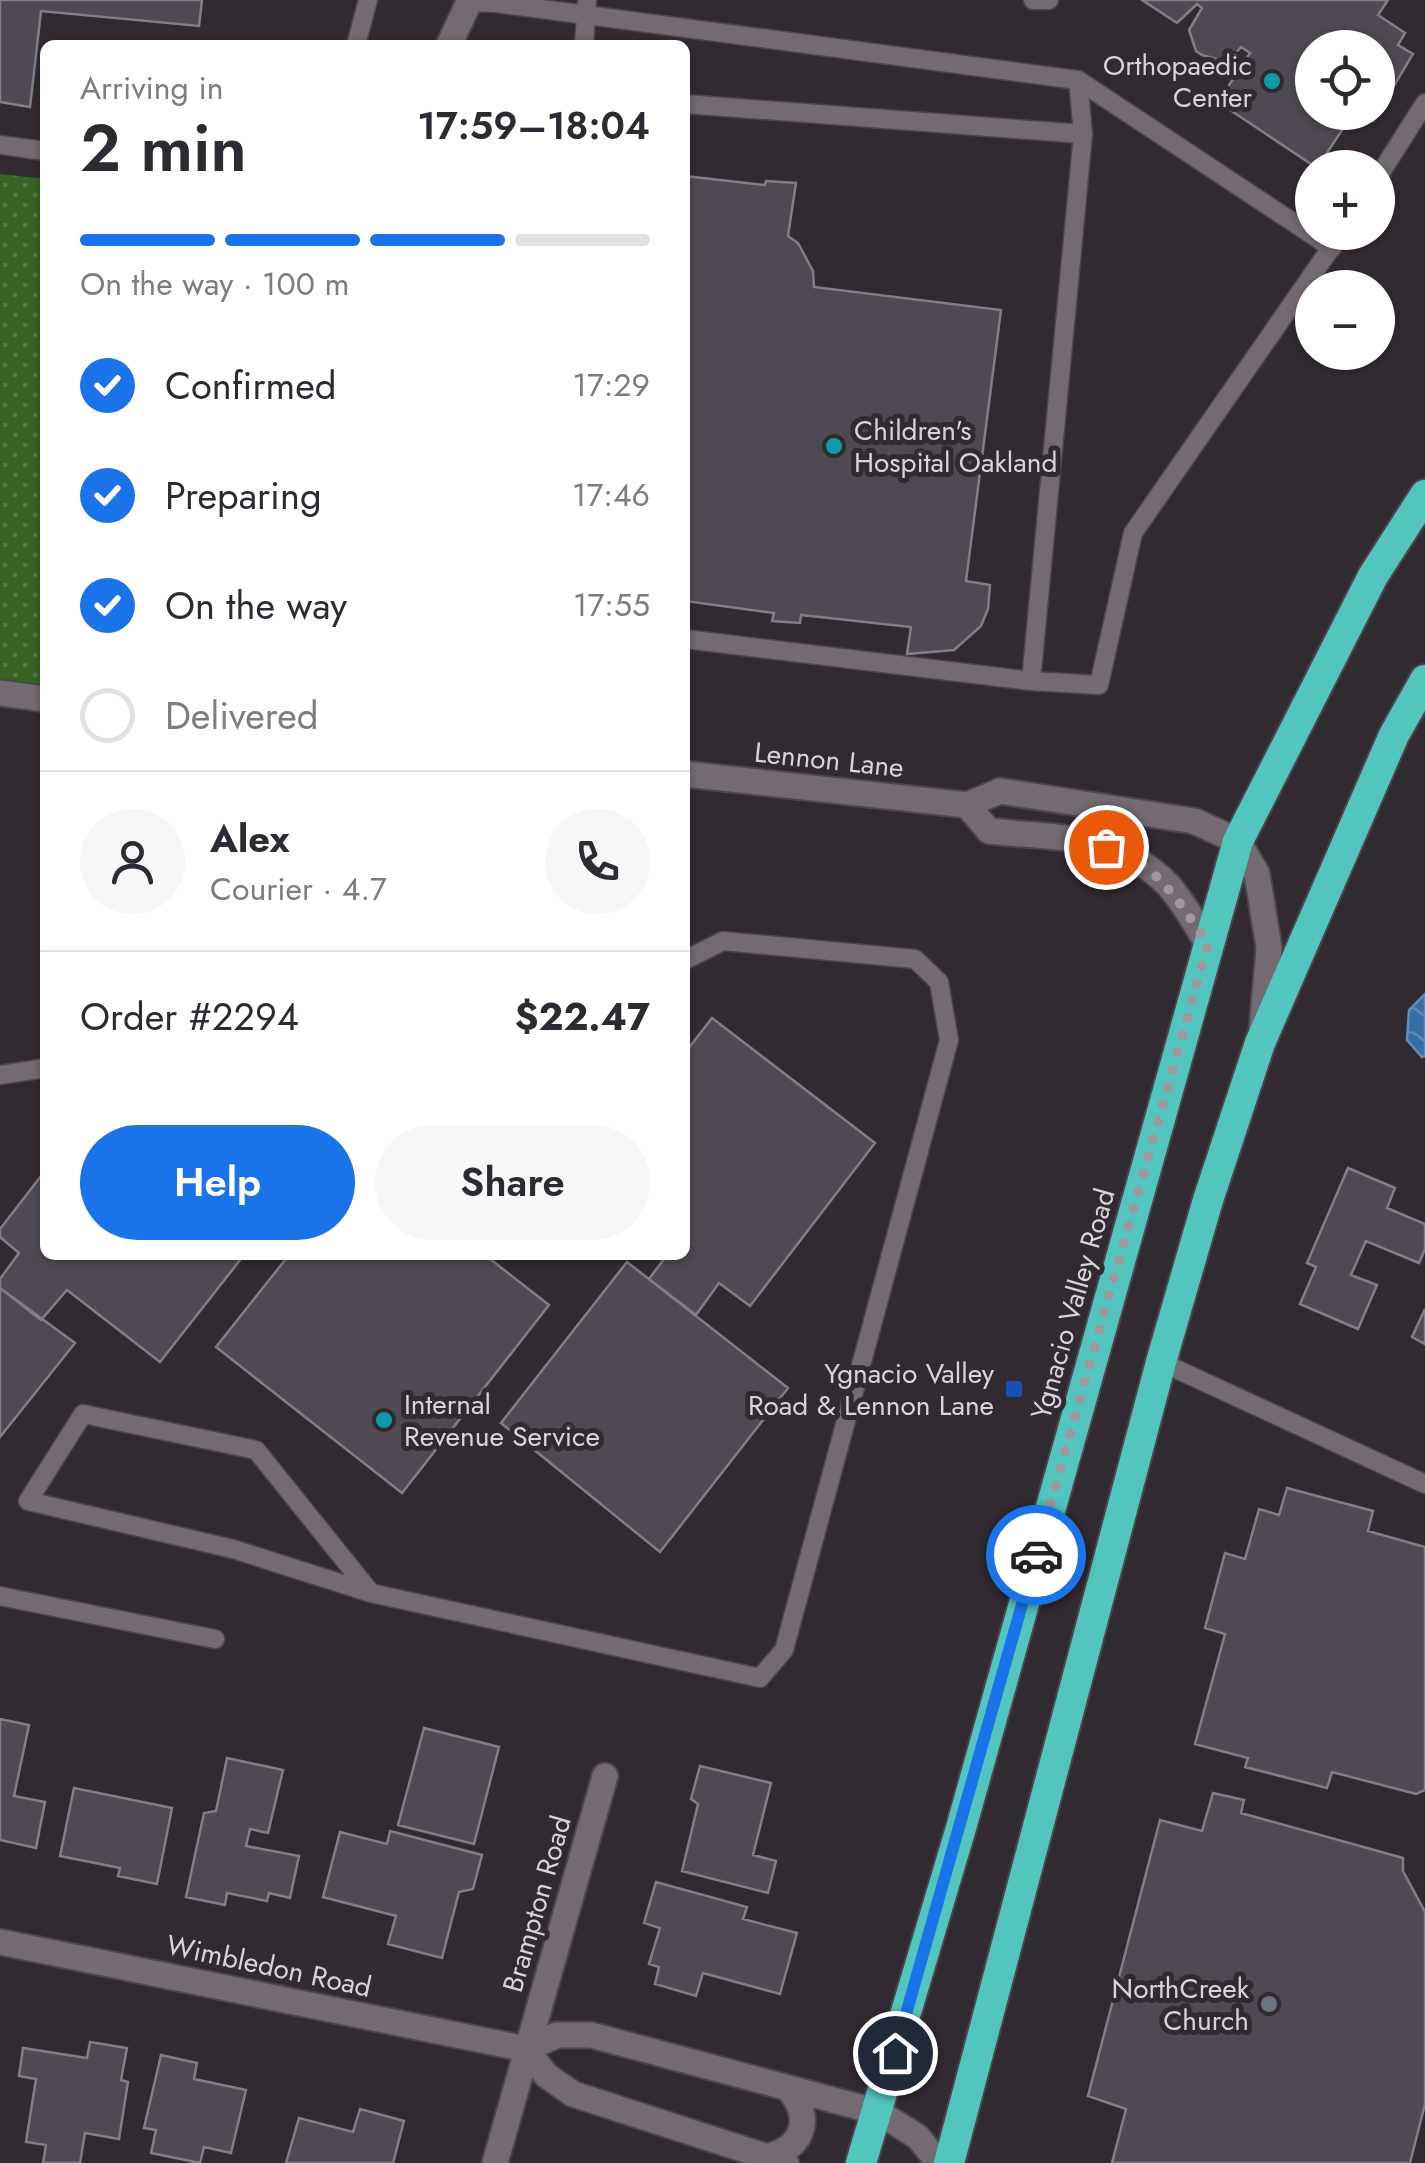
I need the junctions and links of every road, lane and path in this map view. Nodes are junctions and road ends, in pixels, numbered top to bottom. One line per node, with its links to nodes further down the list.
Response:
1 (368, 0): 6 (lane)
2 (1033, 0): 3 (lane)
3 (1049, 0)
4 (469, 1): 5 (lane); 7 (street)
5 (586, 7): 8 (lane); 9 (lane)
6 (357, 40)
7 (451, 40)
8 (584, 40)
9 (1078, 80): 12 (lane); 16 (lane)
10 (1425, 103): 15 (lane)
11 (690, 104): 12 (lane)
12 (1083, 134): 20 (lane)
13 (0, 144): 14 (lane)
14 (40, 150)
15 (1395, 150)
16 (1295, 214)
17 (1330, 250): 20 (lane)
18 (1425, 495): 26 (highway, Ygnacio Valley Road)
19 (690, 640): 20 (lane)
20 (1031, 680)
21 (1425, 680): 29 (highway)
22 (0, 693): 23 (street)
23 (40, 697)
24 (690, 775): 25 (street, Lennon Lane)
25 (967, 805): 26 (street, Lennon Lane); 27 (street, Lennon Lane)
26 (1238, 841): 27 (highway, Ygnacio Valley Road); 29 (street)
27 (1208, 944): 41 (highway, Ygnacio Valley Road)
28 (690, 958): 34 (lane)
29 (1260, 1043): 32 (highway)
30 (40, 1069): 31 (lane)
31 (0, 1075)
32 (1161, 1362): 33 (lane); 46 (highway)
33 (1425, 1484)
34 (371, 1592): 34 (lane)
35 (0, 1596): 36 (lane)
36 (215, 1639)
37 (605, 1776): 39 (street, Brampton Road)
38 (0, 1942): 39 (street, Wimbledon Road)
39 (526, 2049): 40 (street, Wimbledon Road); 42 (street); 43 (street, Brampton Road)
40 (788, 2088): 41 (street, Wimbledon Road); 42 (street)
41 (878, 2112): 44 (highway, Ygnacio Valley Road); 45 (street, Wimbledon Road)
42 (777, 2160)
43 (495, 2163)
44 (861, 2163)
45 (939, 2163)
46 (949, 2163)

